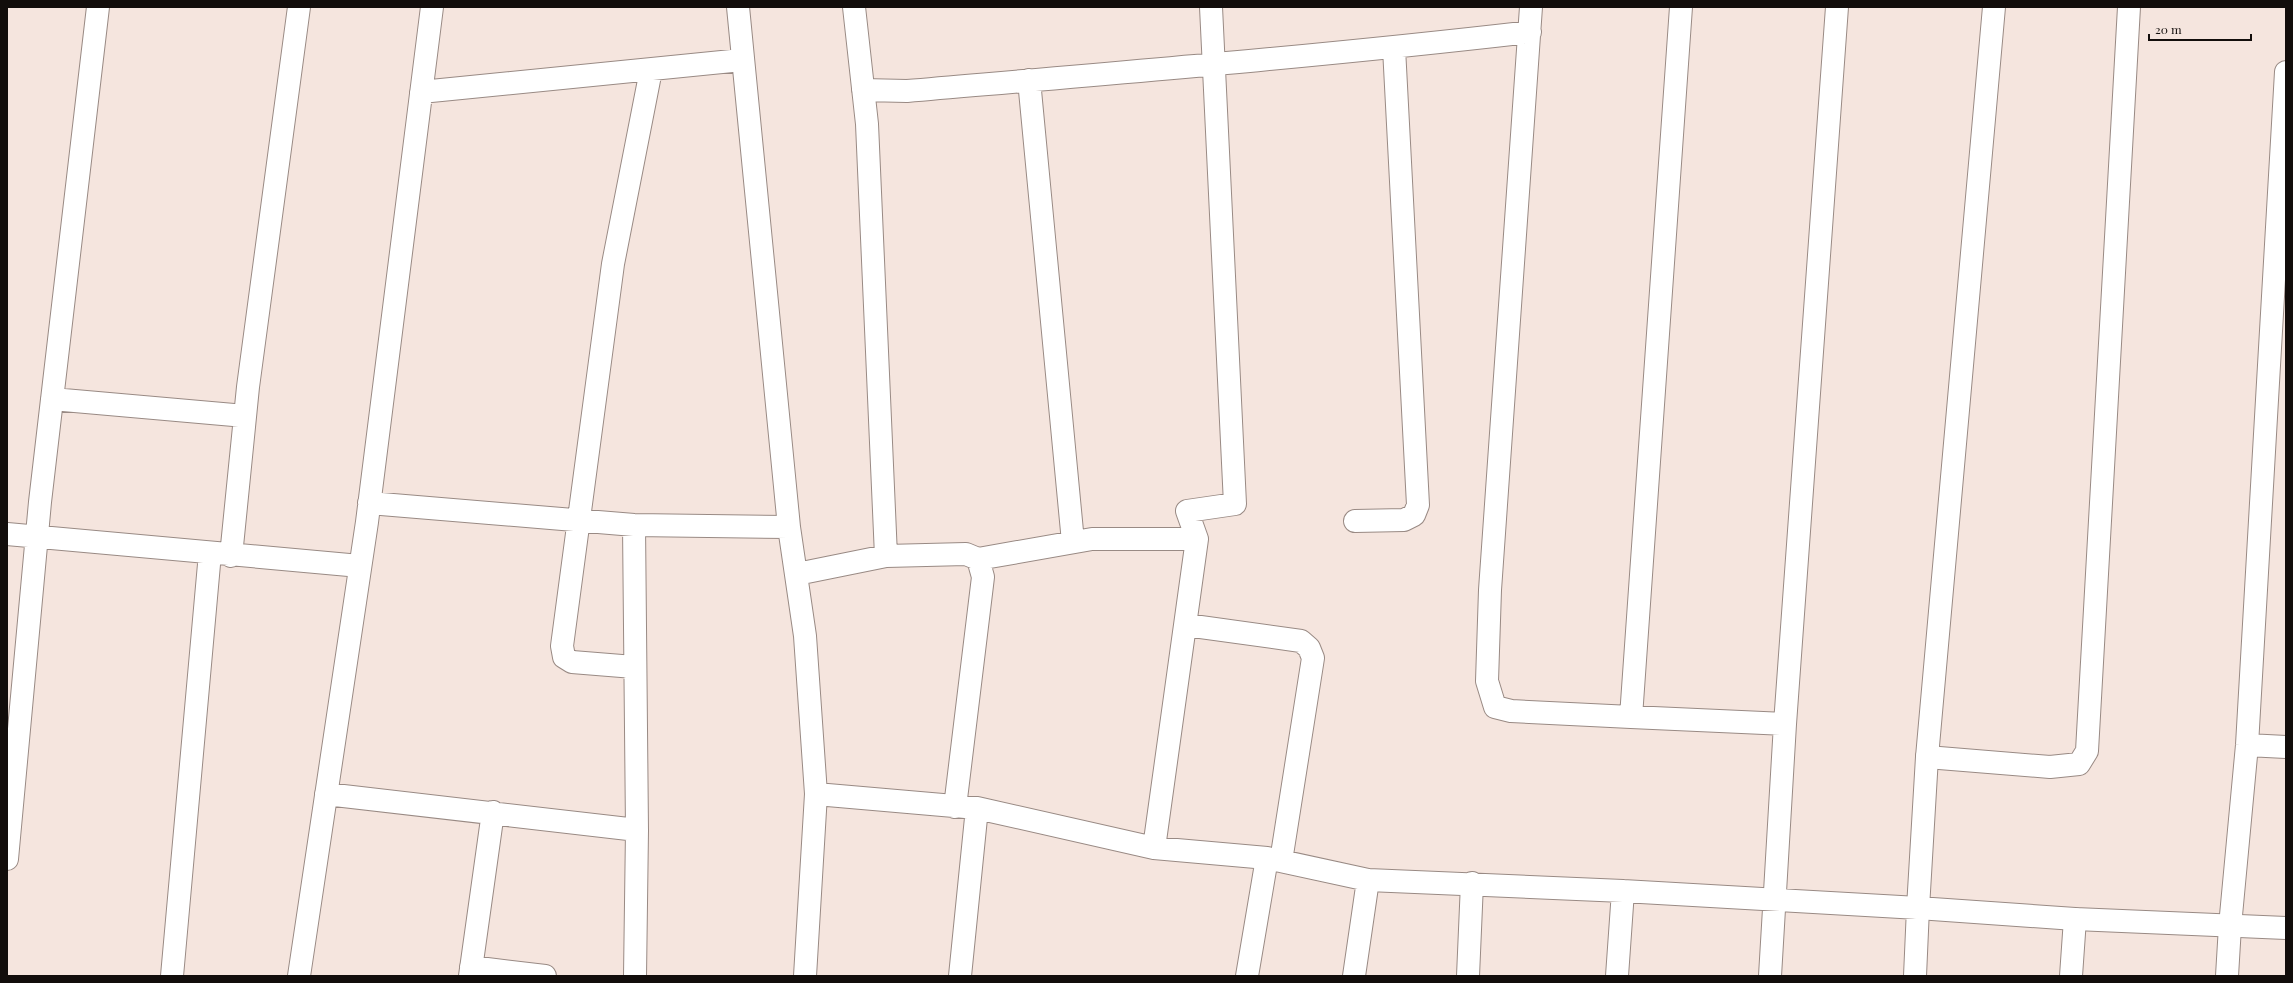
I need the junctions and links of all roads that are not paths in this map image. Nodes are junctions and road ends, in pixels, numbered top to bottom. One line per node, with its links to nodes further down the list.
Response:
1 (98, 7): 21 (street)
2 (299, 7): 22 (street)
3 (432, 7): 20 (street)
4 (738, 7): 14 (street)
5 (854, 7): 19 (street)
6 (1211, 7): 15 (street)
7 (1531, 7): 12 (street)
8 (1681, 7): 39 (street)
9 (1837, 7): 40 (street)
10 (1994, 7): 43 (street)
11 (2129, 7): 43 (street)
12 (1530, 32): 13 (street); 39 (street)
13 (1394, 48): 15 (street); 25 (street)
14 (742, 60): 16 (street); 27 (street)
15 (1215, 64): 18 (street); 30 (street)
16 (651, 70): 20 (street); 24 (street)
17 (2286, 72): 41 (street)
18 (1029, 80): 19 (street); 31 (street)
19 (862, 90): 33 (street)
20 (421, 92): 23 (street)
21 (52, 399): 22 (street); 29 (street)
22 (246, 416): 32 (street)
23 (369, 503): 24 (street); 35 (street)
24 (577, 520): 26 (street); 38 (street)
25 (1355, 521)
26 (634, 525): 27 (street); 38 (street)
27 (789, 527): 36 (street)
28 (7, 534): 29 (street)
29 (37, 536): 32 (street); 51 (street)
30 (1197, 539): 31 (street); 37 (street)
31 (1073, 542): 34 (street)
32 (220, 554): 35 (street); 62 (street)
33 (886, 556): 34 (street); 36 (street)
34 (978, 559): 46 (street)
35 (360, 566): 44 (street)
36 (798, 574): 45 (street)
37 (1186, 625): 50 (street); 52 (street)
38 (634, 667): 49 (street)
39 (1631, 717): 40 (street)
40 (1785, 724): 56 (street)
41 (2247, 745): 42 (street); 59 (street)
42 (2286, 747)
43 (1926, 757): 57 (street)
44 (326, 794): 48 (street); 63 (street)
45 (816, 794): 46 (street); 66 (street)
46 (955, 807): 47 (street)
47 (977, 808): 50 (street); 67 (street)
48 (493, 812): 49 (street); 61 (street)
49 (637, 830): 65 (street)
50 (1154, 848): 52 (street)
51 (7, 859)
52 (1274, 860): 53 (street); 68 (street)
53 (1368, 880): 54 (street); 69 (street)
54 (1472, 883): 55 (street); 70 (street)
55 (1623, 891): 56 (street); 71 (street)
56 (1774, 899): 57 (street); 72 (street)
57 (1918, 908): 58 (street); 73 (street)
58 (2075, 919): 59 (street); 74 (street)
59 (2230, 926): 60 (street); 75 (street)
60 (2286, 928)
61 (470, 971): 64 (street)
62 (172, 976)
63 (299, 976)
64 (545, 976)
65 (635, 976)
66 (805, 976)
67 (960, 976)
68 (1247, 976)
69 (1354, 976)
70 (1468, 976)
71 (1618, 976)
72 (1770, 976)
73 (1914, 976)
74 (2071, 976)
75 (2227, 976)

